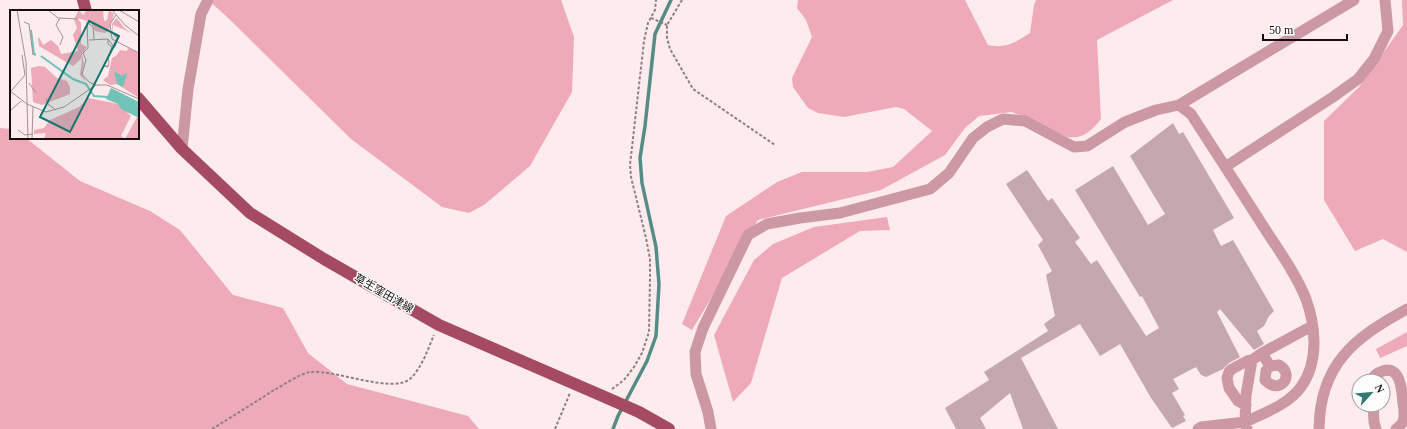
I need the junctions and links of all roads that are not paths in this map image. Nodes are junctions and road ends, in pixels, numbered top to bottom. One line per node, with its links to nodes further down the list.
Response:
1 (83, 0): 5 (main road)
2 (208, 0): 8 (street)
3 (1354, 0): 7 (street)
4 (1385, 0): 9 (street)
5 (86, 10)
6 (139, 99): 8 (main road, 草生窪田津線)
7 (1179, 105): 9 (street); 20 (street)
8 (182, 149): 19 (main road, 草生窪田津線)
9 (1225, 166): 11 (street)
10 (1407, 309): 22 (street)
11 (1312, 326): 12 (street); 18 (street)
12 (1262, 353): 13 (street); 14 (street)
13 (1252, 360): 16 (street); 16 (street)
14 (1270, 366)
15 (1379, 373): 24 (street)
16 (1246, 405): 18 (street)
17 (1373, 413): 23 (street)
18 (1246, 425): 21 (street)
19 (668, 429)
20 (711, 429)
21 (1198, 429)
22 (1319, 429)
23 (1376, 429)
24 (1396, 429)

